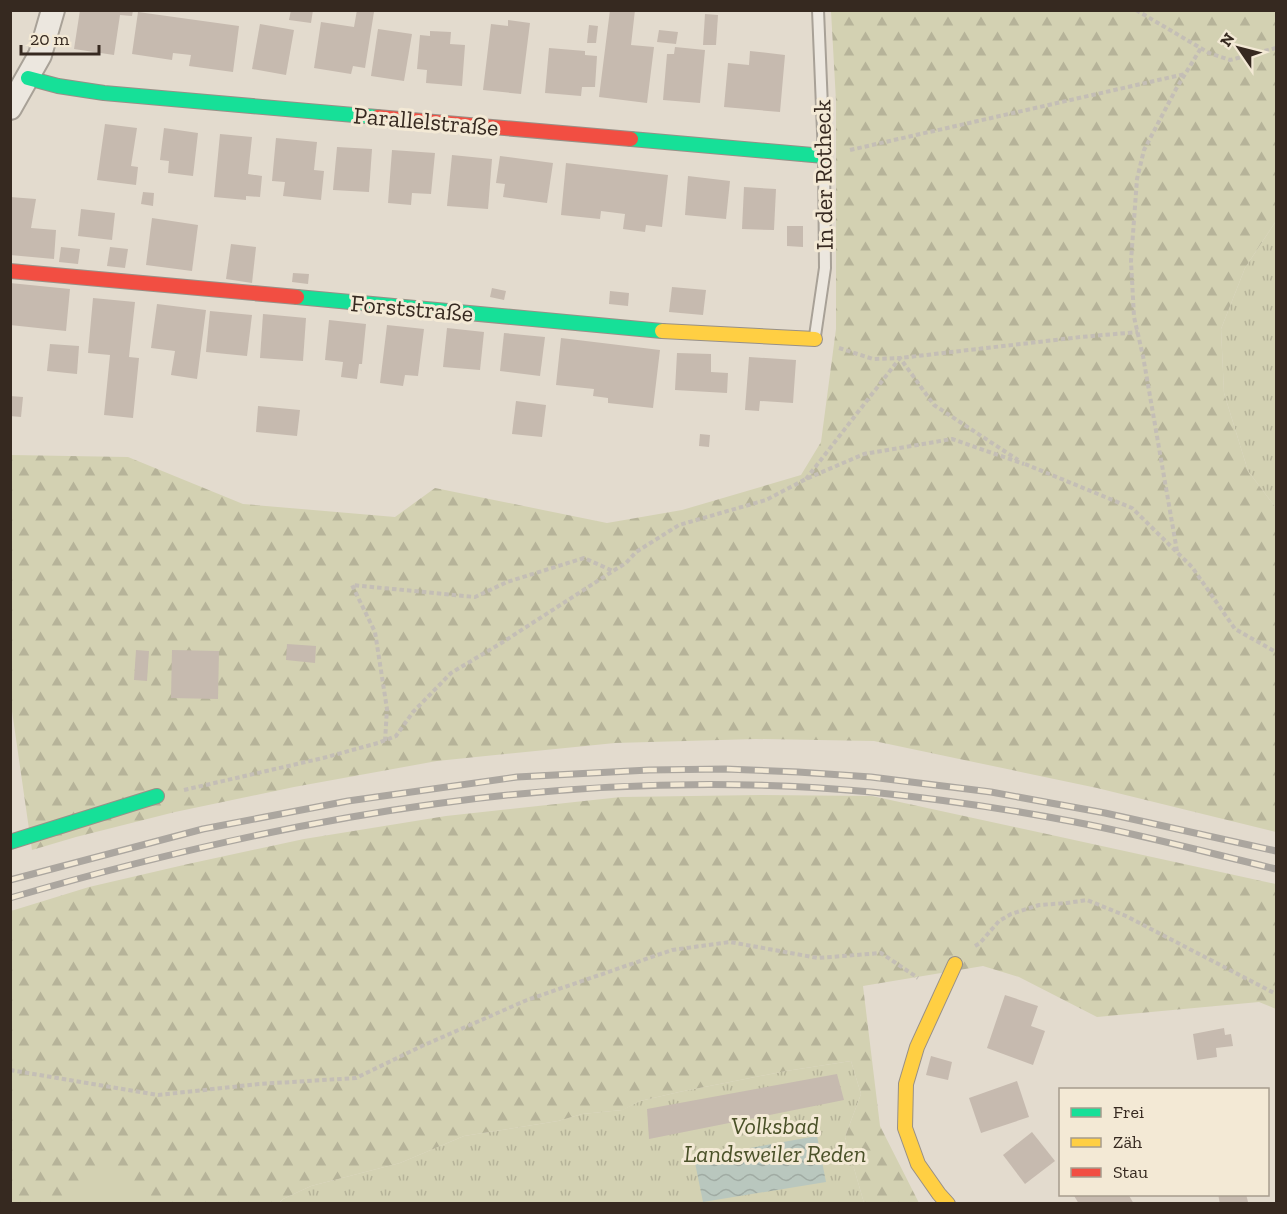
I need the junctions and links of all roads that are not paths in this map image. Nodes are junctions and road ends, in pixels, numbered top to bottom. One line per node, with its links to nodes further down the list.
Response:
1 (53, 10): 3 (street)
2 (818, 10): 5 (lane, In der Rotheck)
3 (28, 78): 4 (street); 5 (street, Parallelstraße)
4 (10, 108)
5 (824, 156): 7 (lane, In der Rotheck)
6 (10, 271): 7 (street, Forststraße)
7 (814, 339)
8 (157, 796): 9 (street)
9 (10, 842)
10 (956, 964): 11 (street)
11 (948, 1203)

